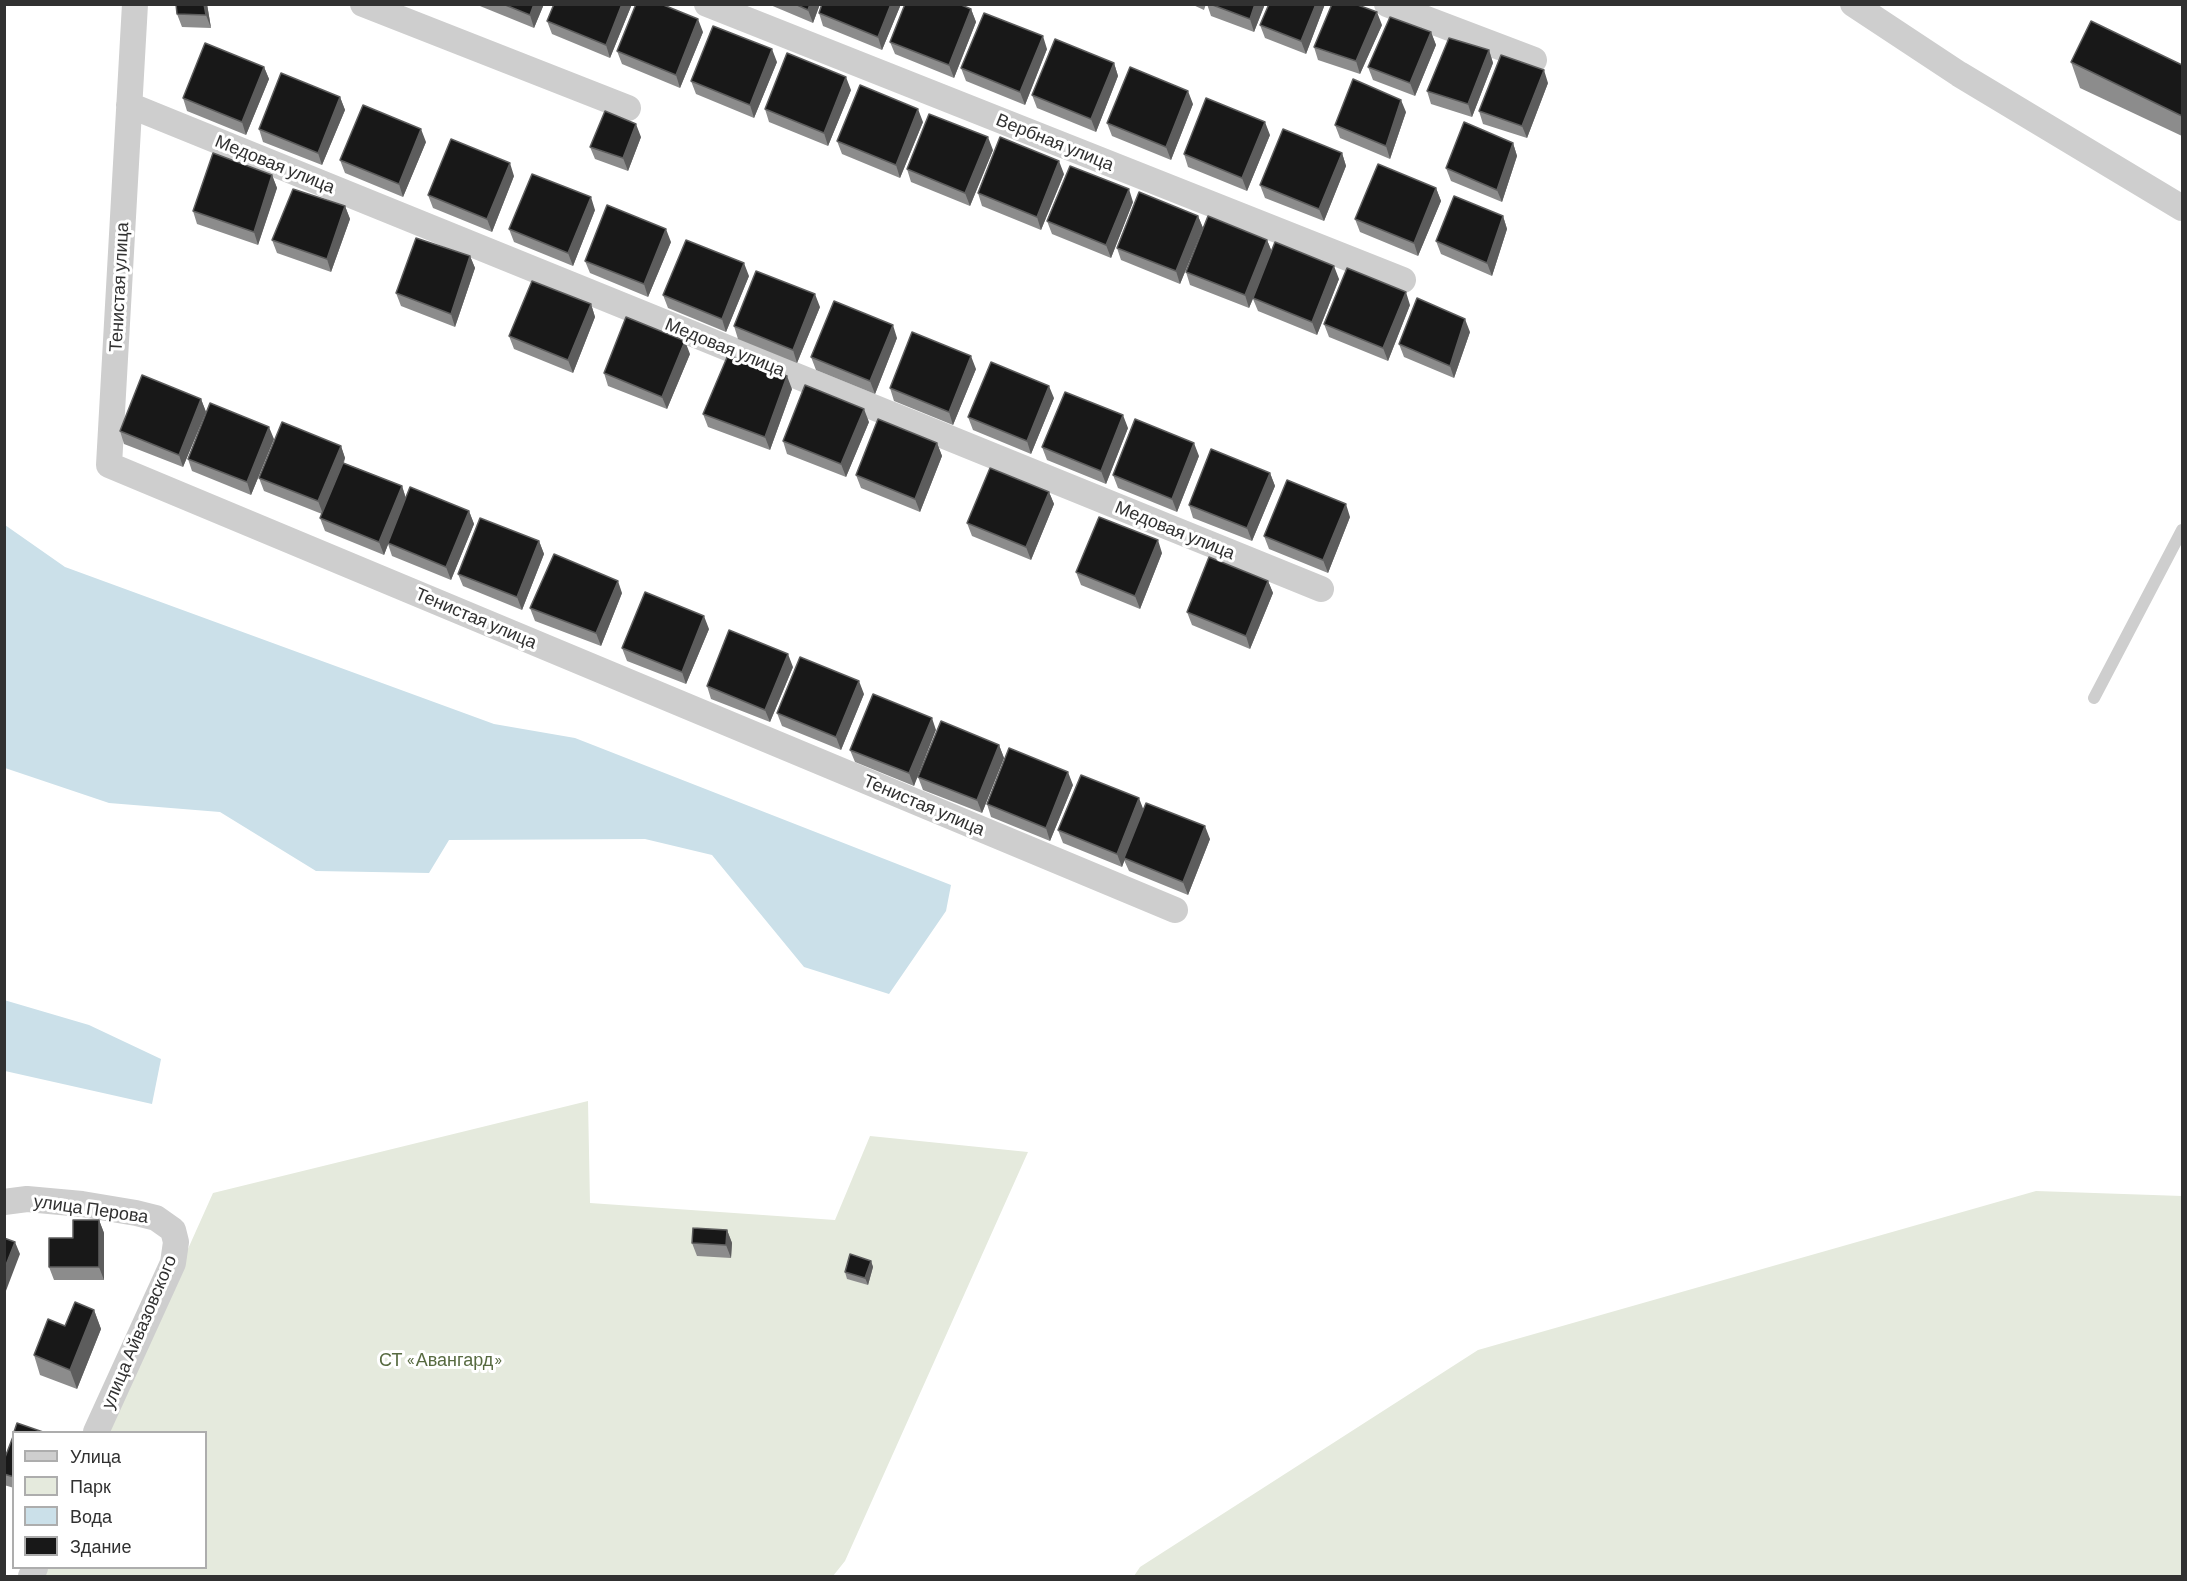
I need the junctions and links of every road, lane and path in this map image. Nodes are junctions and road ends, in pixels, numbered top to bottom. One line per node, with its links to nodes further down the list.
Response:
1 (135, 4): 7 (street)
2 (363, 4): 8 (street)
3 (707, 4): 10 (street, Вербная улица)
4 (1387, 4): 6 (street)
5 (1853, 4): 9 (street)
6 (1534, 60)
7 (129, 105): 12 (street, Медовая улица); 14 (street, Тенистая улица)
8 (628, 108)
9 (2182, 207)
10 (1403, 280)
11 (2182, 530): 13 (lane)
12 (1321, 590)
13 (2094, 698)
14 (1175, 909)
15 (4, 1202): 16 (street, улица Перова)
16 (173, 1230): 17 (street, улица Айвазовского)
17 (96, 1431)

